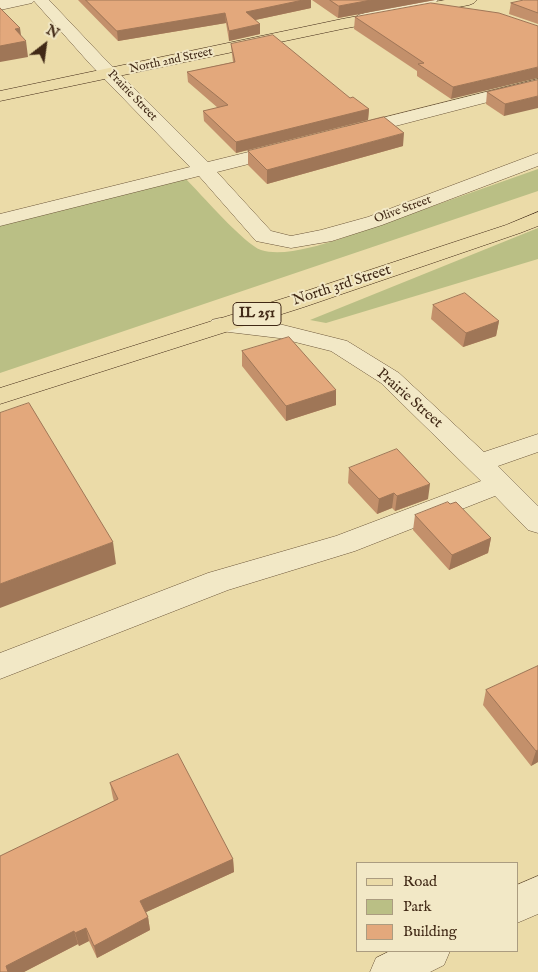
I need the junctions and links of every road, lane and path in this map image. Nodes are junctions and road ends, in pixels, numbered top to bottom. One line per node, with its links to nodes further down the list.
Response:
1 (27, 0): 4 (street)
2 (41, 0): 7 (street, Prairie Street)
3 (428, 4): 5 (street); 6 (street, North 2nd Street)
4 (0, 5)
5 (472, 7)
6 (342, 24): 7 (main road, North 2nd Street)
7 (110, 74): 9 (main road, North 2nd Street); 13 (street, Prairie Street)
8 (538, 84): 10 (street)
9 (0, 96)
10 (338, 136)
11 (299, 145): 13 (street)
12 (538, 159): 16 (street, Olive Street)
13 (204, 170): 15 (street); 16 (street, Prairie Street)
14 (538, 218): 17 (main road, North 3rd Street / IL 251)
15 (0, 220)
16 (264, 236)
17 (220, 325): 18 (main road, North 3rd Street / IL 251); 20 (street, Prairie Street)
18 (0, 396)
19 (538, 443): 20 (street)
20 (479, 463): 21 (street, Prairie Street)
21 (500, 484): 22 (street, Prairie Street); 23 (street)
22 (538, 523)
23 (0, 666)
24 (538, 894): 25 (street)
25 (518, 904)
26 (428, 952): 27 (street)
27 (390, 972)

